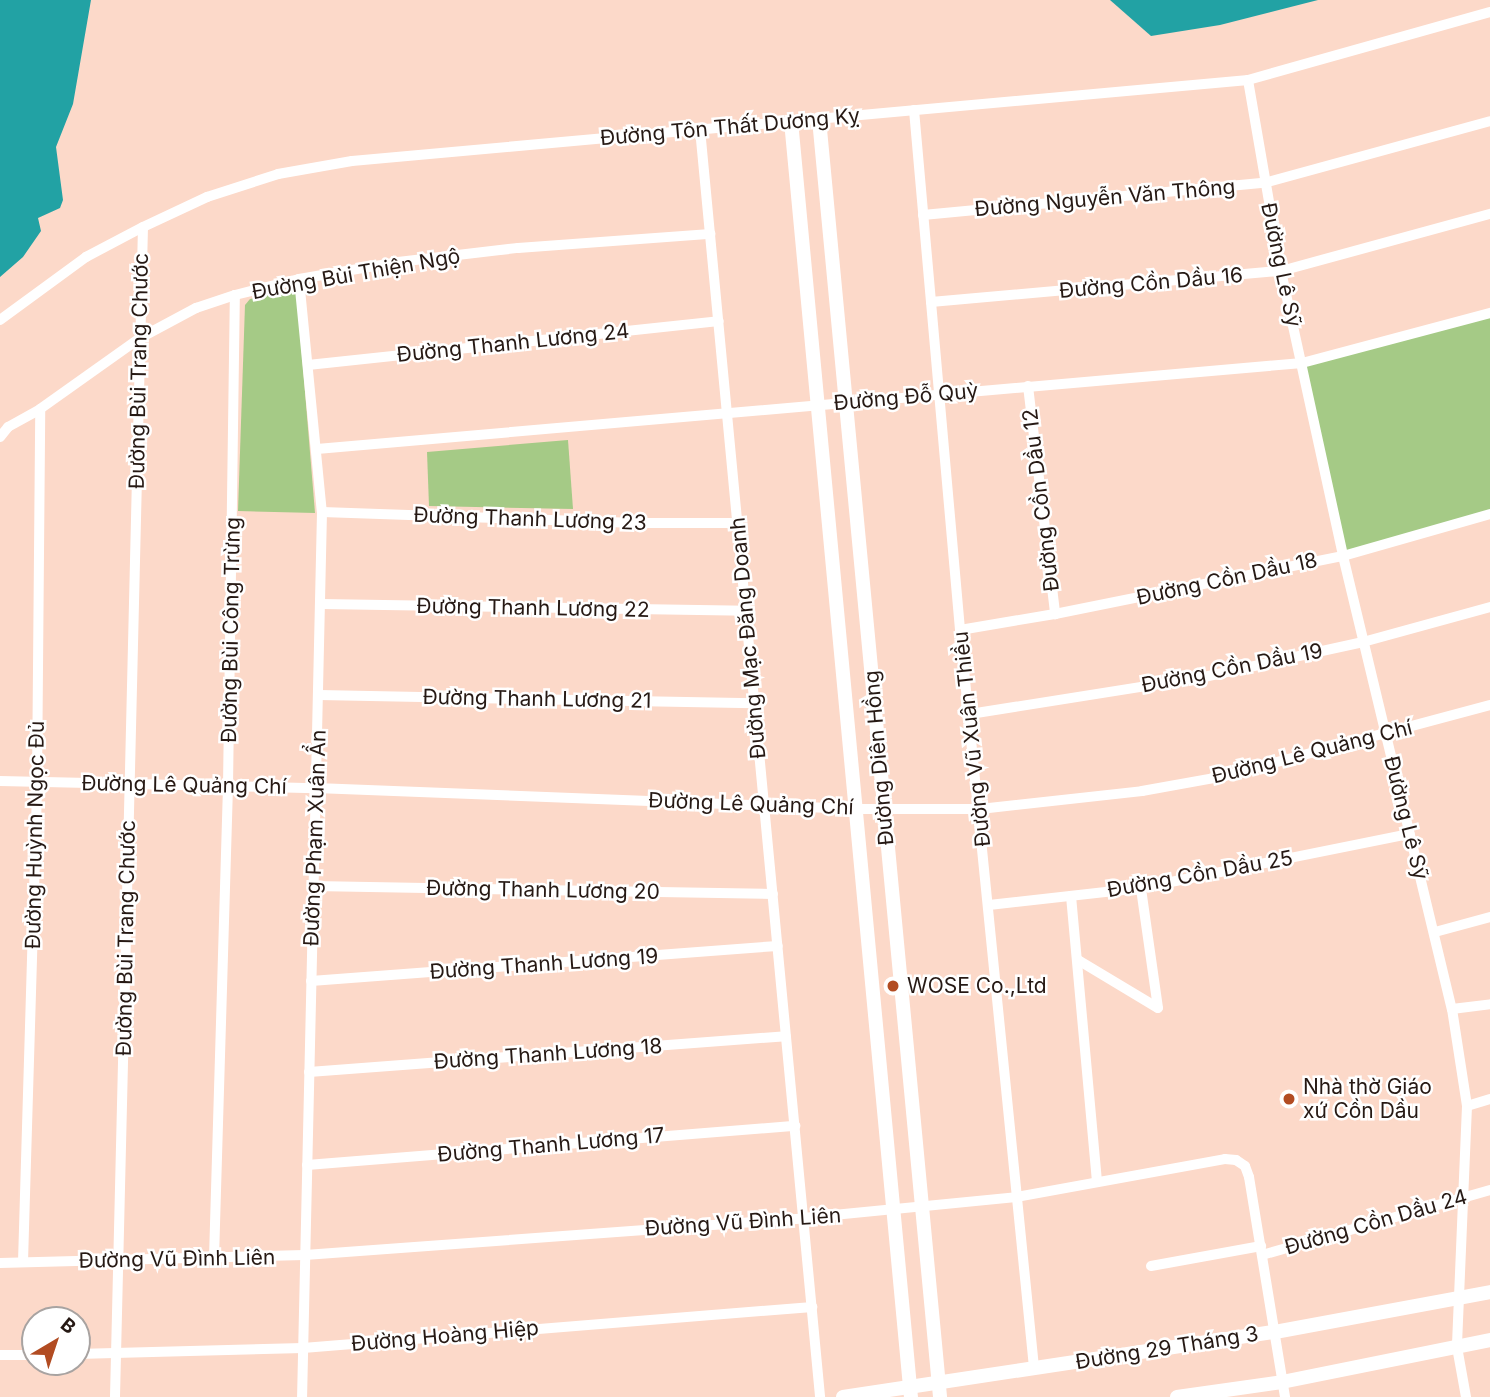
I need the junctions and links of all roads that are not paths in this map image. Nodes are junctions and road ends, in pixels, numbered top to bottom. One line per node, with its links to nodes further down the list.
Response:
1 (1490, 12): 2 (street, Đường Tôn Thất Dương Kỵ)
2 (1248, 80): 3 (street, Đường Tôn Thất Dương Kỵ); 8 (street, Đường Lê Sỹ)
3 (914, 110): 4 (street, Đường Tôn Thất Dương Kỵ); 10 (street, Đường Vũ Xuân Thiều)
4 (819, 119): 5 (street, Đường Tôn Thất Dương Kỵ); 25 (street, Đường Diên Hồng)
5 (791, 121): 7 (street, Đường Tôn Thất Dương Kỵ); 26 (street, Đường Diên Hồng)
6 (1490, 121): 8 (street, Đường Nguyễn Văn Thông)
7 (700, 129): 11 (street, Đường Tôn Thất Dương Kỵ); 12 (street, Đường Mạc Đăng Doanh)
8 (1264, 183): 10 (street, Đường Nguyễn Văn Thông); 13 (street, Đường Lê Sỹ)
9 (1490, 214): 13 (street, Đường Cồn Dầu 16)
10 (923, 215): 16 (street, Đường Vũ Xuân Thiều)
11 (143, 227): 18 (street, Đường Tôn Thất Dương Kỵ); 20 (street, Đường Bùi Trang Chước)
12 (710, 234): 14 (street, Đường Bùi Thiện Ngộ); 19 (street, Đường Mạc Đăng Doanh)
13 (1281, 271): 16 (street, Đường Cồn Dầu 16); 21 (street, Đường Lê Sỹ)
14 (299, 279): 15 (street, Đường Bùi Thiện Ngộ); 22 (street, Đường Phạm Xuân Ẩn)
15 (235, 295): 20 (street, Đường Bùi Thiện Ngộ); 49 (street, Đường Bùi Công Trừng)
16 (931, 302): 24 (street, Đường Vũ Xuân Thiều)
17 (1490, 313): 21 (street, Đường Đỗ Quỳ)
18 (0, 320)
19 (719, 321): 22 (street, Đường Thanh Lương 24); 28 (street, Đường Mạc Đăng Doanh)
20 (140, 338): 27 (street, Đường Bùi Thiện Ngộ); 48 (street, Đường Bùi Trang Chước)
21 (1302, 363): 23 (street, Đường Đỗ Quỳ); 34 (street, Đường Lê Sỹ)
22 (308, 365): 30 (street, Đường Phạm Xuân Ẩn)
23 (1028, 386): 24 (street, Đường Đỗ Quỳ); 38 (street, Đường Cồn Dầu 12)
24 (940, 395): 25 (street, Đường Đỗ Quỳ); 39 (street, Đường Vũ Xuân Thiều)
25 (846, 402): 26 (street, Đường Đỗ Quỳ); 53 (street, Đường Diên Hồng)
26 (818, 405): 28 (street, Đường Đỗ Quỳ); 52 (street, Đường Diên Hồng)
27 (40, 409): 29 (street, Đường Bùi Thiện Ngộ); 47 (street, Đường Huỳnh Ngọc Đủ)
28 (727, 414): 30 (street, Đường Đỗ Quỳ); 33 (street, Đường Mạc Đăng Doanh)
29 (0, 437)
30 (317, 449): 31 (street, Đường Phạm Xuân Ẩn)
31 (322, 512): 33 (street, Đường Thanh Lương 23); 35 (street, Đường Phạm Xuân Ẩn)
32 (1490, 514): 34 (street, Đường Cồn Dầu 18)
33 (738, 523): 37 (street, Đường Mạc Đăng Doanh)
34 (1343, 556): 38 (street, Đường Cồn Dầu 18); 40 (street, Đường Lê Sỹ)
35 (321, 604): 37 (street, Đường Thanh Lương 22); 41 (street, Đường Phạm Xuân Ẩn)
36 (1490, 607): 40 (street, Đường Cồn Dầu 19)
37 (746, 611): 42 (street, Đường Mạc Đăng Doanh)
38 (1055, 614): 39 (street, Đường Cồn Dầu 18)
39 (960, 630): 44 (street, Đường Vũ Xuân Thiều)
40 (1363, 642): 44 (street, Đường Cồn Dầu 19); 45 (street, Đường Lê Sỹ)
41 (318, 695): 42 (street, Đường Thanh Lương 21); 50 (street, Đường Phạm Xuân Ẩn)
42 (755, 703): 51 (street, Đường Mạc Đăng Doanh)
43 (1490, 705): 45 (street, Đường Lê Quảng Chí)
44 (970, 715): 54 (street, Đường Vũ Xuân Thiều)
45 (1384, 734): 54 (street, Đường Lê Quảng Chí); 55 (street, Đường Lê Sỹ)
46 (0, 781): 47 (street, Đường Lê Quảng Chí)
47 (37, 782): 48 (street, Đường Lê Quảng Chí); 85 (street, Đường Huỳnh Ngọc Đủ)
48 (129, 784): 49 (street, Đường Lê Quảng Chí); 84 (street, Đường Bùi Trang Chước)
49 (229, 786): 50 (street, Đường Lê Quảng Chí); 83 (street, Đường Bùi Công Trừng)
50 (316, 788): 51 (street, Đường Lê Quảng Chí); 56 (street, Đường Phạm Xuân Ẩn)
51 (763, 805): 52 (street, Đường Lê Quảng Chí); 58 (street, Đường Mạc Đăng Doanh)
52 (855, 808): 53 (street, Đường Lê Quảng Chí); 79 (street, Đường Diên Hồng)
53 (884, 808): 54 (street, Đường Lê Quảng Chí); 78 (street, Đường Diên Hồng)
54 (980, 809): 60 (street, Đường Vũ Xuân Thiều)
55 (1410, 834): 57 (street, Đường Cồn Dầu 25); 62 (street, Đường Lê Sỹ)
56 (313, 886): 58 (street, Đường Thanh Lương 20); 65 (street, Đường Phạm Xuân Ẩn)
57 (1141, 888): 59 (street, Đường Cồn Dầu 25); 64 (street)
58 (773, 894): 63 (street, Đường Mạc Đăng Doanh)
59 (1071, 896): 60 (street, Đường Cồn Dầu 25); 64 (street)
60 (989, 905): 76 (street, Đường Vũ Xuân Thiều)
61 (1490, 917): 62 (street)
62 (1435, 932): 67 (street, Đường Lê Sỹ)
63 (778, 946): 65 (street, Đường Thanh Lương 19); 68 (street, Đường Mạc Đăng Doanh)
64 (1078, 960): 74 (street)
65 (311, 981): 69 (street, Đường Phạm Xuân Ẩn)
66 (1490, 1004): 67 (street)
67 (1452, 1009): 71 (street, Đường Lê Sỹ)
68 (786, 1037): 69 (street, Đường Thanh Lương 18); 72 (street, Đường Mạc Đăng Doanh)
69 (309, 1072): 73 (street, Đường Phạm Xuân Ẩn)
70 (1490, 1099): 71 (street)
71 (1468, 1106): 77 (street, Đường Lê Sỹ)
72 (794, 1126): 73 (street, Đường Thanh Lương 17); 80 (street, Đường Mạc Đăng Doanh)
73 (307, 1165): 82 (street, Đường Phạm Xuân Ẩn)
74 (1097, 1182): 76 (street, Đường Vũ Đình Liên); 81 (street, Đường Vũ Đình Liên)
75 (1490, 1190): 77 (street, Đường Cồn Dầu 24)
76 (1016, 1197): 78 (street, Đường Vũ Đình Liên); 99 (street, Đường Vũ Xuân Thiều)
77 (1465, 1197): 81 (street, Đường Cồn Dầu 24); 89 (street, Đường Lê Sỹ)
78 (922, 1208): 79 (street, Đường Vũ Đình Liên); 101 (street, Đường Diên Hồng)
79 (893, 1210): 80 (street, Đường Vũ Đình Liên); 102 (street, Đường Diên Hồng)
80 (803, 1218): 82 (street, Đường Vũ Đình Liên); 90 (street, Đường Mạc Đăng Doanh)
81 (1262, 1250): 87 (street, Đường Cồn Dầu 24); 91 (street, Đường Vũ Đình Liên)
82 (305, 1255): 83 (street, Đường Vũ Đình Liên); 94 (street, Đường Phạm Xuân Ẩn)
83 (214, 1258): 84 (street, Đường Vũ Đình Liên)
84 (118, 1261): 85 (street, Đường Vũ Đình Liên); 95 (street, Đường Bùi Trang Chước)
85 (23, 1262): 86 (street, Đường Vũ Đình Liên)
86 (0, 1263)
87 (1151, 1266)
88 (1490, 1292): 89 (street, Đường 29 Tháng 3)
89 (1458, 1299): 91 (street, Đường 29 Tháng 3); 93 (street, Đường Lê Sỹ)
90 (812, 1307): 94 (street, Đường Hoàng Hiệp); 105 (street, Đường Mạc Đăng Doanh)
91 (1275, 1332): 99 (street, Đường 29 Tháng 3); 100 (street, Đường Vũ Đình Liên)
92 (1490, 1340): 93 (street)
93 (1457, 1347): 100 (street); 109 (street, Đường Lê Sỹ)
94 (303, 1348): 95 (street, Đường Hoàng Hiệp); 104 (street, Đường Phạm Xuân Ẩn)
95 (116, 1353): 97 (street, Đường Hoàng Hiệp); 103 (street, Đường Bùi Trang Chước)
96 (21, 1354): 98 (street)
97 (91, 1354)
98 (0, 1355)
99 (1034, 1368): 101 (street, Đường 29 Tháng 3)
100 (1282, 1382): 107 (street); 108 (street, Đường Vũ Đình Liên)
101 (940, 1390): 102 (street, Đường 29 Tháng 3)
102 (910, 1392): 106 (street, Đường 29 Tháng 3)
103 (115, 1397)
104 (302, 1397)
105 (820, 1397)
106 (843, 1397)
107 (1177, 1397)
108 (1285, 1397)
109 (1466, 1397)

